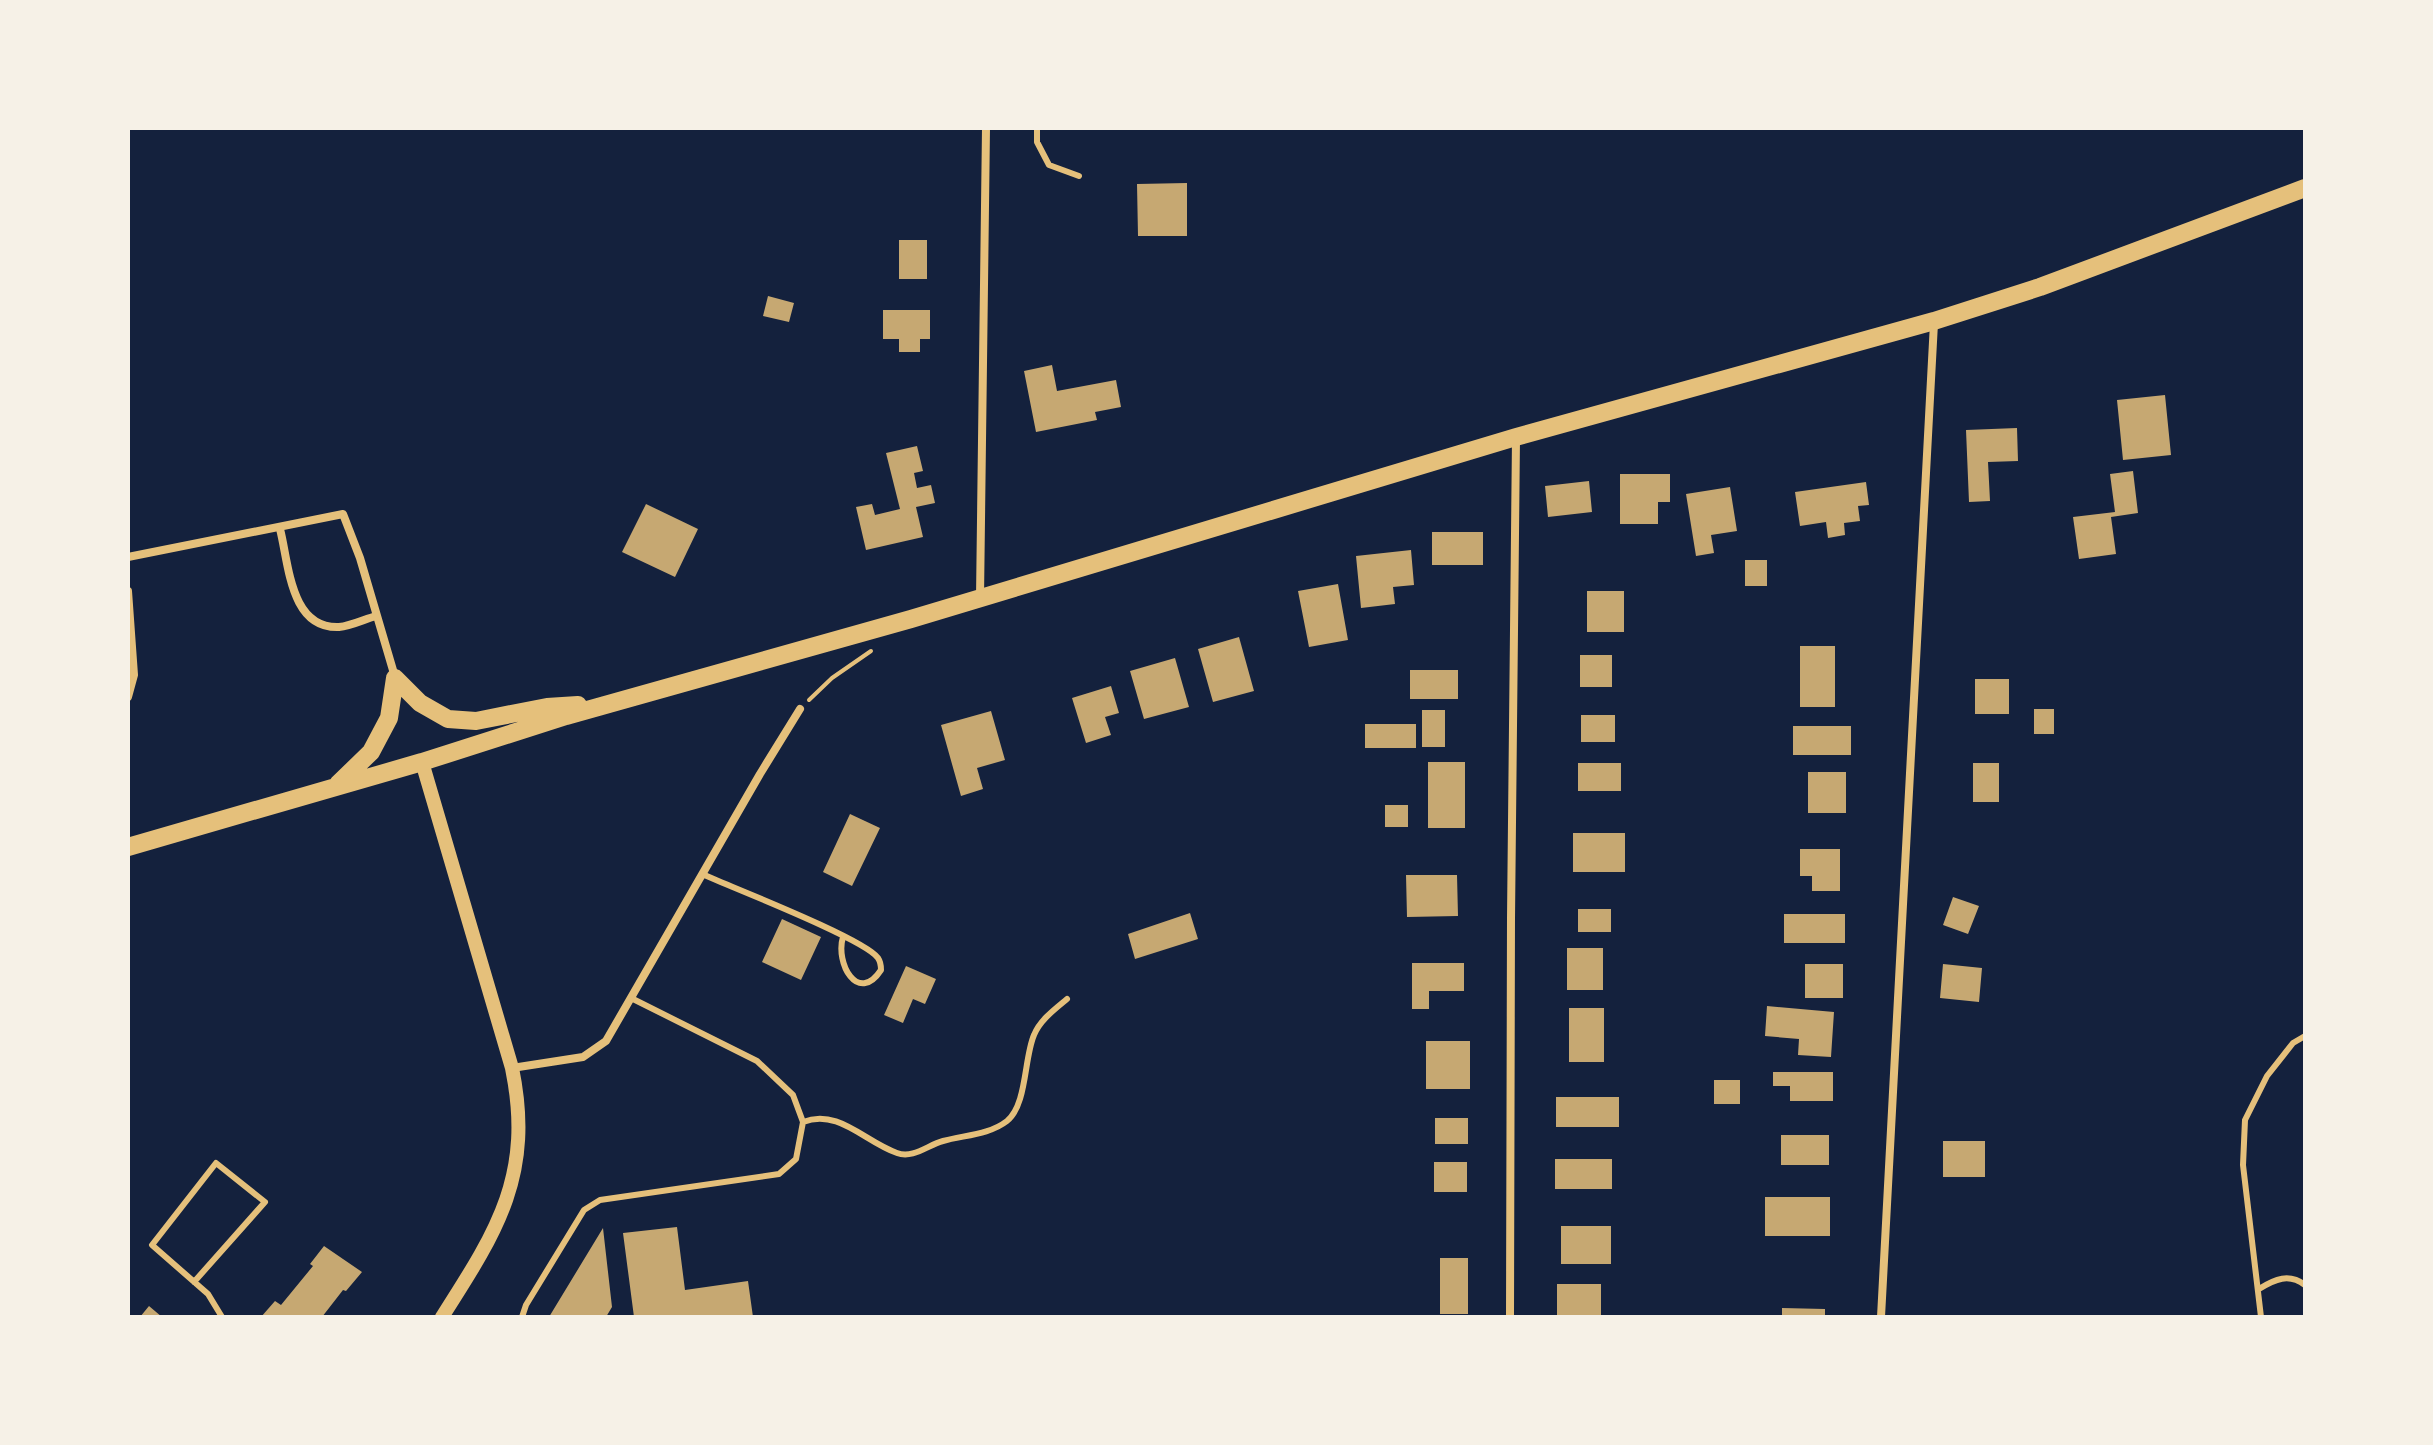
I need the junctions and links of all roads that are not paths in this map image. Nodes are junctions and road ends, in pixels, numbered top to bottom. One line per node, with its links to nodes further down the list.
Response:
1 (986, 128): 10 (street)
2 (1037, 128): 3 (lane)
3 (1079, 176)
4 (2305, 188): 5 (main road)
5 (1934, 321): 6 (main road); 33 (street)
6 (1516, 437): 10 (main road); 32 (street)
7 (280, 529): 8 (street); 11 (street); 11 (street)
8 (128, 557)
9 (128, 591): 13 (street)
10 (980, 599): 14 (main road)
11 (376, 616): 12 (street)
12 (395, 678): 14 (main road); 17 (main road)
13 (128, 697)
14 (617, 702): 16 (main road)
15 (800, 709): 19 (street)
16 (422, 762): 17 (main road); 24 (street)
17 (336, 787): 18 (main road)
18 (128, 847)
19 (702, 874): 20 (lane); 21 (street)
20 (843, 937): 20 (lane)
21 (631, 998): 24 (street); 25 (lane)
22 (1067, 999): 25 (lane)
23 (2305, 1036): 28 (lane)
24 (512, 1068): 30 (street)
25 (803, 1122): 31 (lane)
26 (194, 1282): 26 (lane); 29 (lane)
27 (2305, 1285): 28 (lane)
28 (2259, 1289): 34 (lane)
29 (222, 1317)
30 (442, 1317)
31 (522, 1317)
32 (1510, 1317)
33 (1881, 1317)
34 (2261, 1317)

